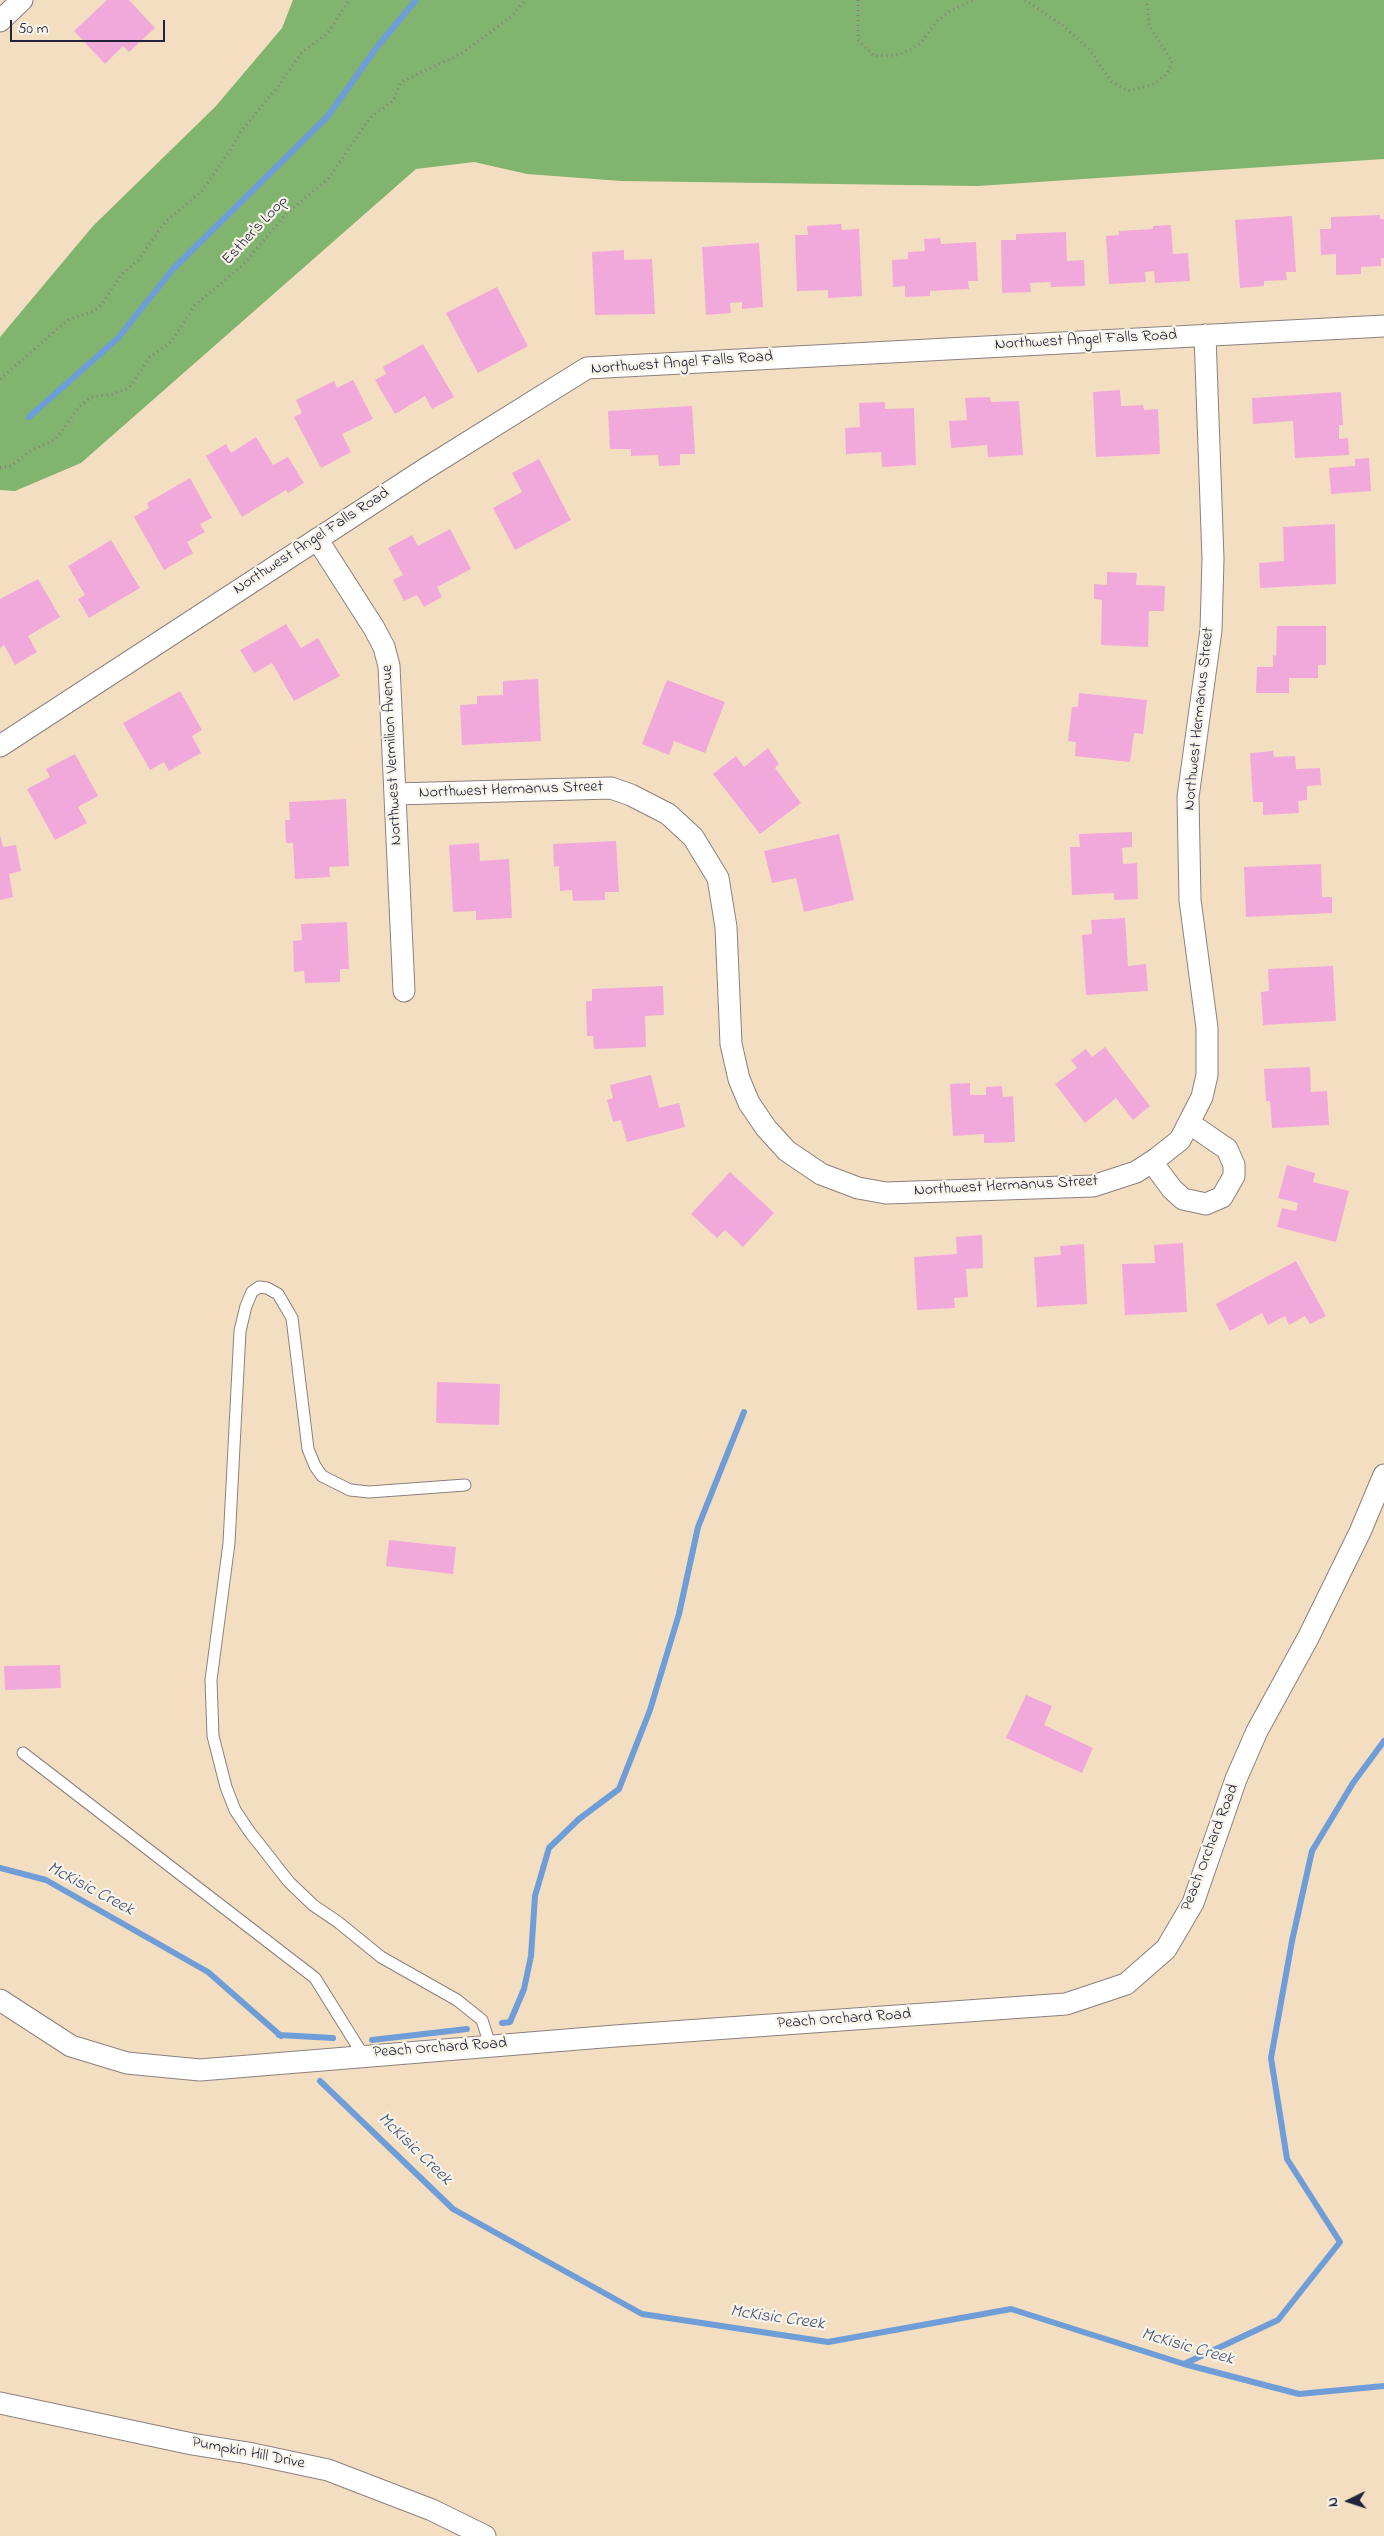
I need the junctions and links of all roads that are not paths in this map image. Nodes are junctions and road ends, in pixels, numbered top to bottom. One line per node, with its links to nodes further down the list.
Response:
1 (22, 0): 2 (street)
2 (0, 21)
3 (1384, 326): 4 (street, Northwest Angel Falls Road)
4 (1205, 335): 5 (street, Northwest Angel Falls Road); 9 (street, Northwest Hermanus Street)
5 (317, 539): 6 (street, Northwest Angel Falls Road); 7 (street, Northwest Vermilion Avenue)
6 (0, 746)
7 (396, 794): 8 (street, Northwest Vermilion Avenue); 10 (street, Northwest Hermanus Street)
8 (404, 991)
9 (1189, 1123): 10 (street, Northwest Hermanus Street); 10 (street)
10 (1152, 1162)
11 (1384, 1475): 15 (street, Peach Orchard Road)
12 (465, 1485): 15 (lane)
13 (22, 1753): 16 (lane)
14 (0, 2000): 16 (street, Peach Orchard Road)
15 (490, 2045): 16 (street, Peach Orchard Road)
16 (363, 2055)
17 (0, 2403): 18 (street, Pumpkin Hill Drive)
18 (486, 2536)

